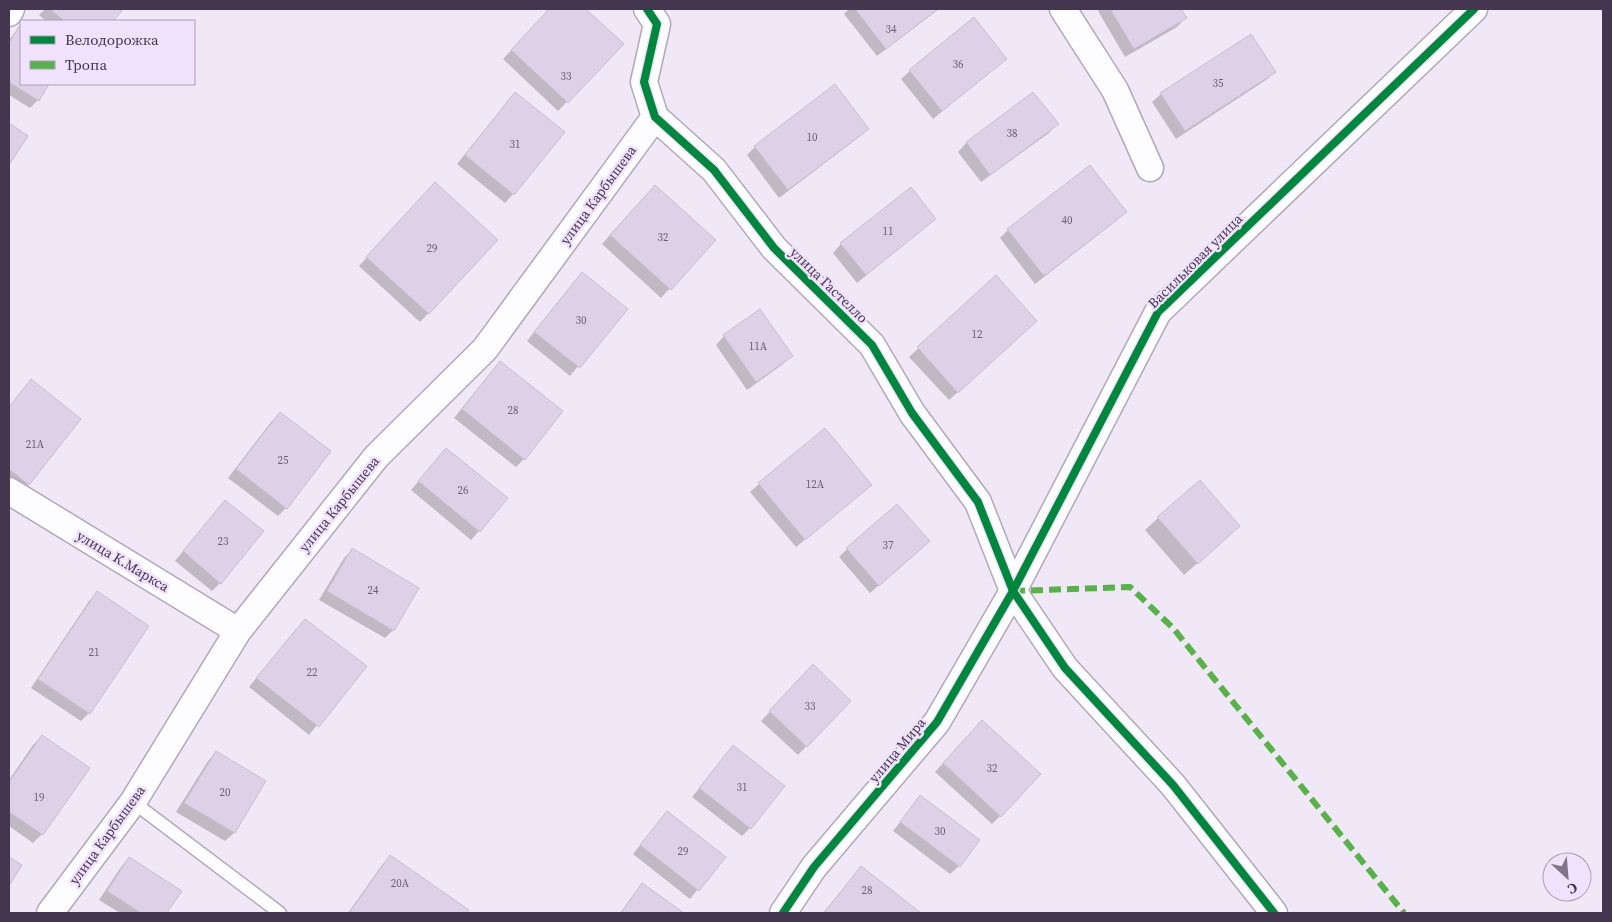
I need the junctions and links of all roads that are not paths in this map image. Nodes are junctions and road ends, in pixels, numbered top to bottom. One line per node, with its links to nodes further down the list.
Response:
1 (11, 9): 4 (street)
2 (1063, 9): 7 (street)
3 (1474, 9): 9 (street, Васильковая улица)
4 (9, 13)
5 (656, 14): 6 (street)
6 (655, 117): 9 (street, улица Гастелло); 10 (street, улица Карбышева)
7 (1150, 168)
8 (9, 491): 10 (street, улица К.Маркса)
9 (1013, 591): 14 (street, улица Мира); 15 (street, улица Гастелло)
10 (238, 631): 11 (street, улица Карбышева)
11 (133, 802): 12 (street, улица Карбышева); 13 (lane)
12 (50, 913)
13 (280, 913)
14 (783, 913)
15 (1274, 913)

